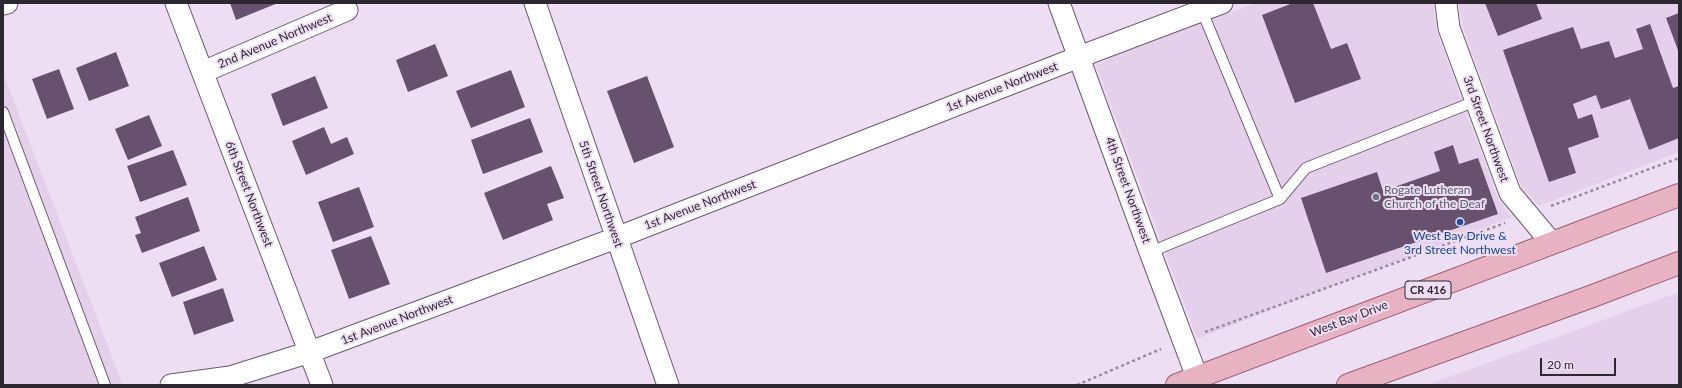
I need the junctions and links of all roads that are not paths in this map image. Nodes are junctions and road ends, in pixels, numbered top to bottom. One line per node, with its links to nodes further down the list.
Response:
1 (6, 3): 7 (street)
2 (176, 3): 11 (street, 6th Street Northwest)
3 (535, 3): 16 (street, 5th Street Northwest)
4 (1059, 3): 10 (street, 4th Street Northwest)
5 (1222, 3): 9 (street, 1st Avenue Northwest)
6 (1446, 3): 12 (street, 3rd Street Northwest)
7 (3, 4)
8 (346, 10): 11 (street, 2nd Avenue Northwest)
9 (1202, 11): 10 (street, 1st Avenue Northwest); 15 (lane)
10 (1079, 57): 16 (street, 1st Avenue Northwest); 18 (street, 4th Street Northwest)
11 (203, 72): 20 (street, 6th Street Northwest)
12 (1476, 102): 15 (lane); 17 (street, 3rd Street Northwest)
13 (3, 112): 22 (lane)
14 (1679, 195): 17 (main road, West Bay Drive / CR 416)
15 (1280, 199): 18 (lane)
16 (616, 238): 20 (street, 1st Avenue Northwest); 25 (street, 5th Street Northwest)
17 (1551, 242): 21 (main road, West Bay Drive / CR 416)
18 (1150, 252): 21 (street, 4th Street Northwest)
19 (1679, 263): 27 (main road)
20 (310, 352): 23 (street, 1st Avenue Northwest); 24 (street, 6th Street Northwest)
21 (1199, 381): 26 (main road, West Bay Drive / CR 416)
22 (105, 385)
23 (171, 385)
24 (322, 385)
25 (668, 385)
26 (1177, 385)
27 (1348, 385)

